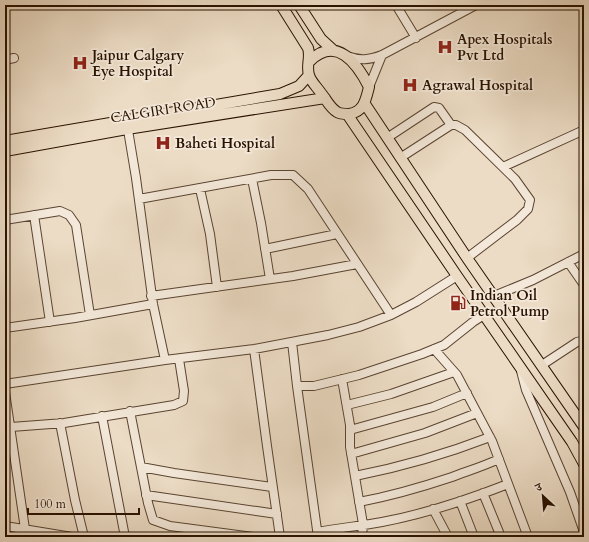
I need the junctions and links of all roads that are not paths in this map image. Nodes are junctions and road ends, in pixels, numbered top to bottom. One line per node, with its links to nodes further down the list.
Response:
1 (281, 5): 11 (main road)
2 (299, 5): 6 (main road)
3 (396, 5): 5 (street)
4 (476, 5): 5 (street)
5 (416, 38): 7 (street)
6 (333, 50): 8 (main road); 11 (main road)
7 (382, 55): 8 (street); 13 (street)
8 (346, 56): 13 (main road)
9 (14, 58): 10 (street)
10 (5, 60)
11 (310, 61): 12 (main road)
12 (309, 75): 14 (main road); 17 (main road, CALGIRI ROAD)
13 (368, 87): 15 (main road)
14 (326, 98): 16 (main road); 17 (main road, CALGIRI ROAD)
15 (364, 104): 16 (main road); 20 (main road)
16 (347, 114): 36 (main road)
17 (127, 125): 21 (main road, CALGIRI ROAD); 22 (main road, CALGIRI ROAD); 27 (street)
18 (451, 125): 20 (street); 23 (street); 24 (street)
19 (584, 130): 24 (street)
20 (387, 138): 23 (main road)
21 (5, 141)
22 (5, 151)
23 (400, 158): 33 (main road)
24 (503, 167): 33 (street)
25 (252, 179): 26 (street); 30 (street); 31 (street)
26 (200, 188): 27 (street); 39 (street)
27 (139, 199): 41 (street)
28 (34, 215): 29 (street); 42 (street); 45 (street)
29 (5, 220)
30 (338, 234): 31 (street); 35 (street)
31 (265, 249): 37 (street)
32 (584, 254): 34 (street)
33 (467, 258): 40 (main road)
34 (568, 262): 38 (street); 40 (street)
35 (357, 264): 37 (street); 43 (street)
36 (457, 276): 43 (street); 44 (main road)
37 (270, 280): 39 (street)
38 (584, 285)
39 (217, 286): 41 (street)
40 (494, 296): 53 (main road)
41 (152, 300): 42 (street); 52 (street)
42 (90, 315): 45 (street)
43 (391, 315): 47 (street)
44 (484, 315): 49 (street); 54 (main road)
45 (50, 322): 46 (street)
46 (5, 327)
47 (292, 342): 50 (street); 58 (street)
48 (584, 343): 53 (street)
49 (434, 349): 55 (street); 56 (street)
50 (254, 350): 51 (street); 76 (street)
51 (179, 358): 52 (street); 62 (street)
52 (165, 360): 57 (street)
53 (542, 365): 67 (main road)
54 (520, 367): 72 (main road); 86 (street)
55 (454, 372): 60 (street); 61 (street)
56 (342, 379): 58 (street); 61 (street)
57 (5, 384)
58 (297, 386): 87 (street)
59 (5, 392): 66 (street)
60 (466, 393): 63 (street); 68 (street)
61 (346, 405): 68 (street)
62 (130, 412): 64 (street); 73 (street)
63 (477, 413): 69 (street); 70 (street)
64 (102, 416): 65 (street); 91 (street)
65 (60, 423): 66 (street); 90 (street)
66 (11, 427): 85 (street)
67 (584, 427)
68 (350, 430): 70 (street)
69 (490, 437): 71 (street); 74 (street)
70 (351, 454): 74 (street)
71 (499, 459): 75 (street); 80 (street)
72 (584, 464)
73 (141, 467): 76 (street); 78 (street)
74 (355, 476): 80 (street)
75 (508, 484): 77 (street); 98 (street)
76 (272, 487): 82 (street)
77 (483, 493): 79 (street); 97 (street)
78 (146, 495): 82 (street); 92 (street)
79 (460, 501): 81 (street); 96 (street)
80 (359, 502): 83 (street)
81 (433, 509): 83 (street); 95 (street)
82 (277, 514): 93 (street)
83 (363, 524): 87 (street); 94 (street)
84 (5, 526): 85 (street)
85 (25, 529): 88 (street)
86 (584, 532)
87 (318, 534)
88 (60, 536): 89 (street)
89 (72, 537)
90 (84, 537)
91 (125, 537)
92 (253, 537)
93 (280, 537)
94 (362, 537)
95 (448, 537)
96 (474, 537)
97 (501, 537)
98 (528, 537)

